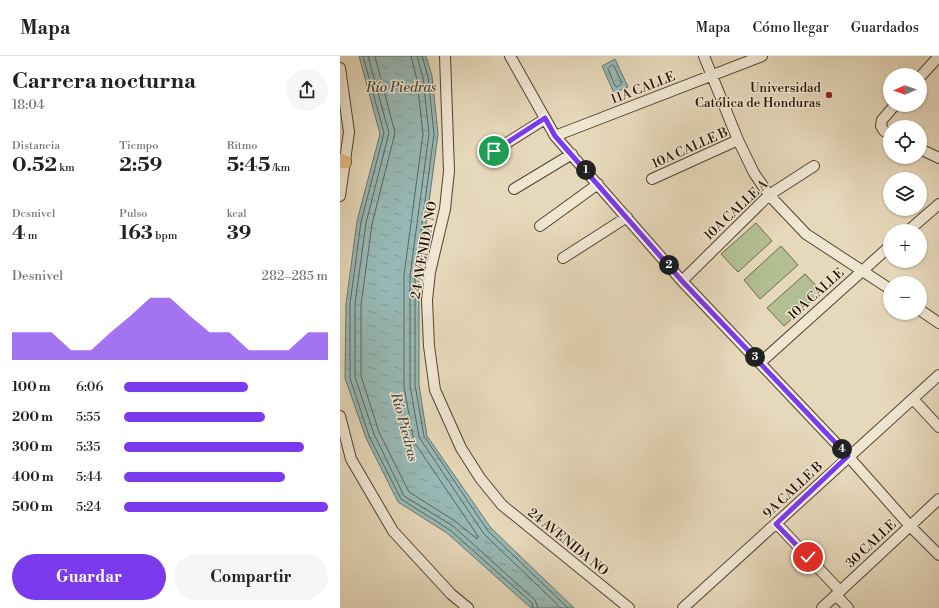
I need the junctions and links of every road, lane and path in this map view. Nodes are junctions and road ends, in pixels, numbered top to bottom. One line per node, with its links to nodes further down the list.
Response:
1 (445, 56): 50 (street, 24 AVENIDA NO)
2 (510, 56): 10 (street)
3 (704, 56): 8 (street)
4 (762, 56): 8 (street, 11A CALLE)
5 (939, 56): 7 (street)
6 (340, 68): 18 (street)
7 (927, 69)
8 (711, 76): 12 (street, 11A CALLE); 13 (street)
9 (889, 112): 11 (street)
10 (545, 118): 12 (street); 14 (street)
11 (883, 129)
12 (555, 136): 16 (street)
13 (738, 140): 20 (street, 10A CALLE B); 23 (street)
14 (494, 151)
15 (927, 152): 17 (street)
16 (572, 154): 21 (street); 22 (street)
17 (939, 158)
18 (343, 161): 24 (street)
19 (814, 166): 23 (street, 10A CALLE A)
20 (652, 179)
21 (598, 184): 27 (street); 30 (street)
22 (514, 189)
23 (769, 194): 33 (street); 34 (street, 10A CALLE A)
24 (340, 196)
25 (939, 204): 26 (street)
26 (930, 212): 28 (street); 29 (street)
27 (627, 217): 32 (street); 34 (street)
28 (939, 218)
29 (916, 224)
30 (540, 226)
31 (883, 252): 33 (street, 10A CALLE)
32 (563, 258)
33 (863, 269): 35 (street); 38 (street, 10A CALLE)
34 (682, 281): 38 (street)
35 (883, 284)
36 (927, 315): 37 (street)
37 (939, 323)
38 (760, 362): 43 (street)
39 (939, 375): 40 (street, 9A CALLE B)
40 (913, 399): 42 (street); 43 (street, 9A CALLE B)
41 (340, 416): 49 (street)
42 (939, 427)
43 (848, 456): 45 (street, 9A CALLE B); 46 (street)
44 (939, 499): 46 (street, 30 CALLE)
45 (776, 524): 48 (street); 51 (street, 9A CALLE B)
46 (910, 526): 47 (street); 48 (street, 30 CALLE)
47 (939, 555)
48 (838, 593): 52 (street, 30 CALLE); 53 (street)
49 (468, 608)
50 (629, 608)
51 (683, 608)
52 (822, 608)
53 (848, 608)

